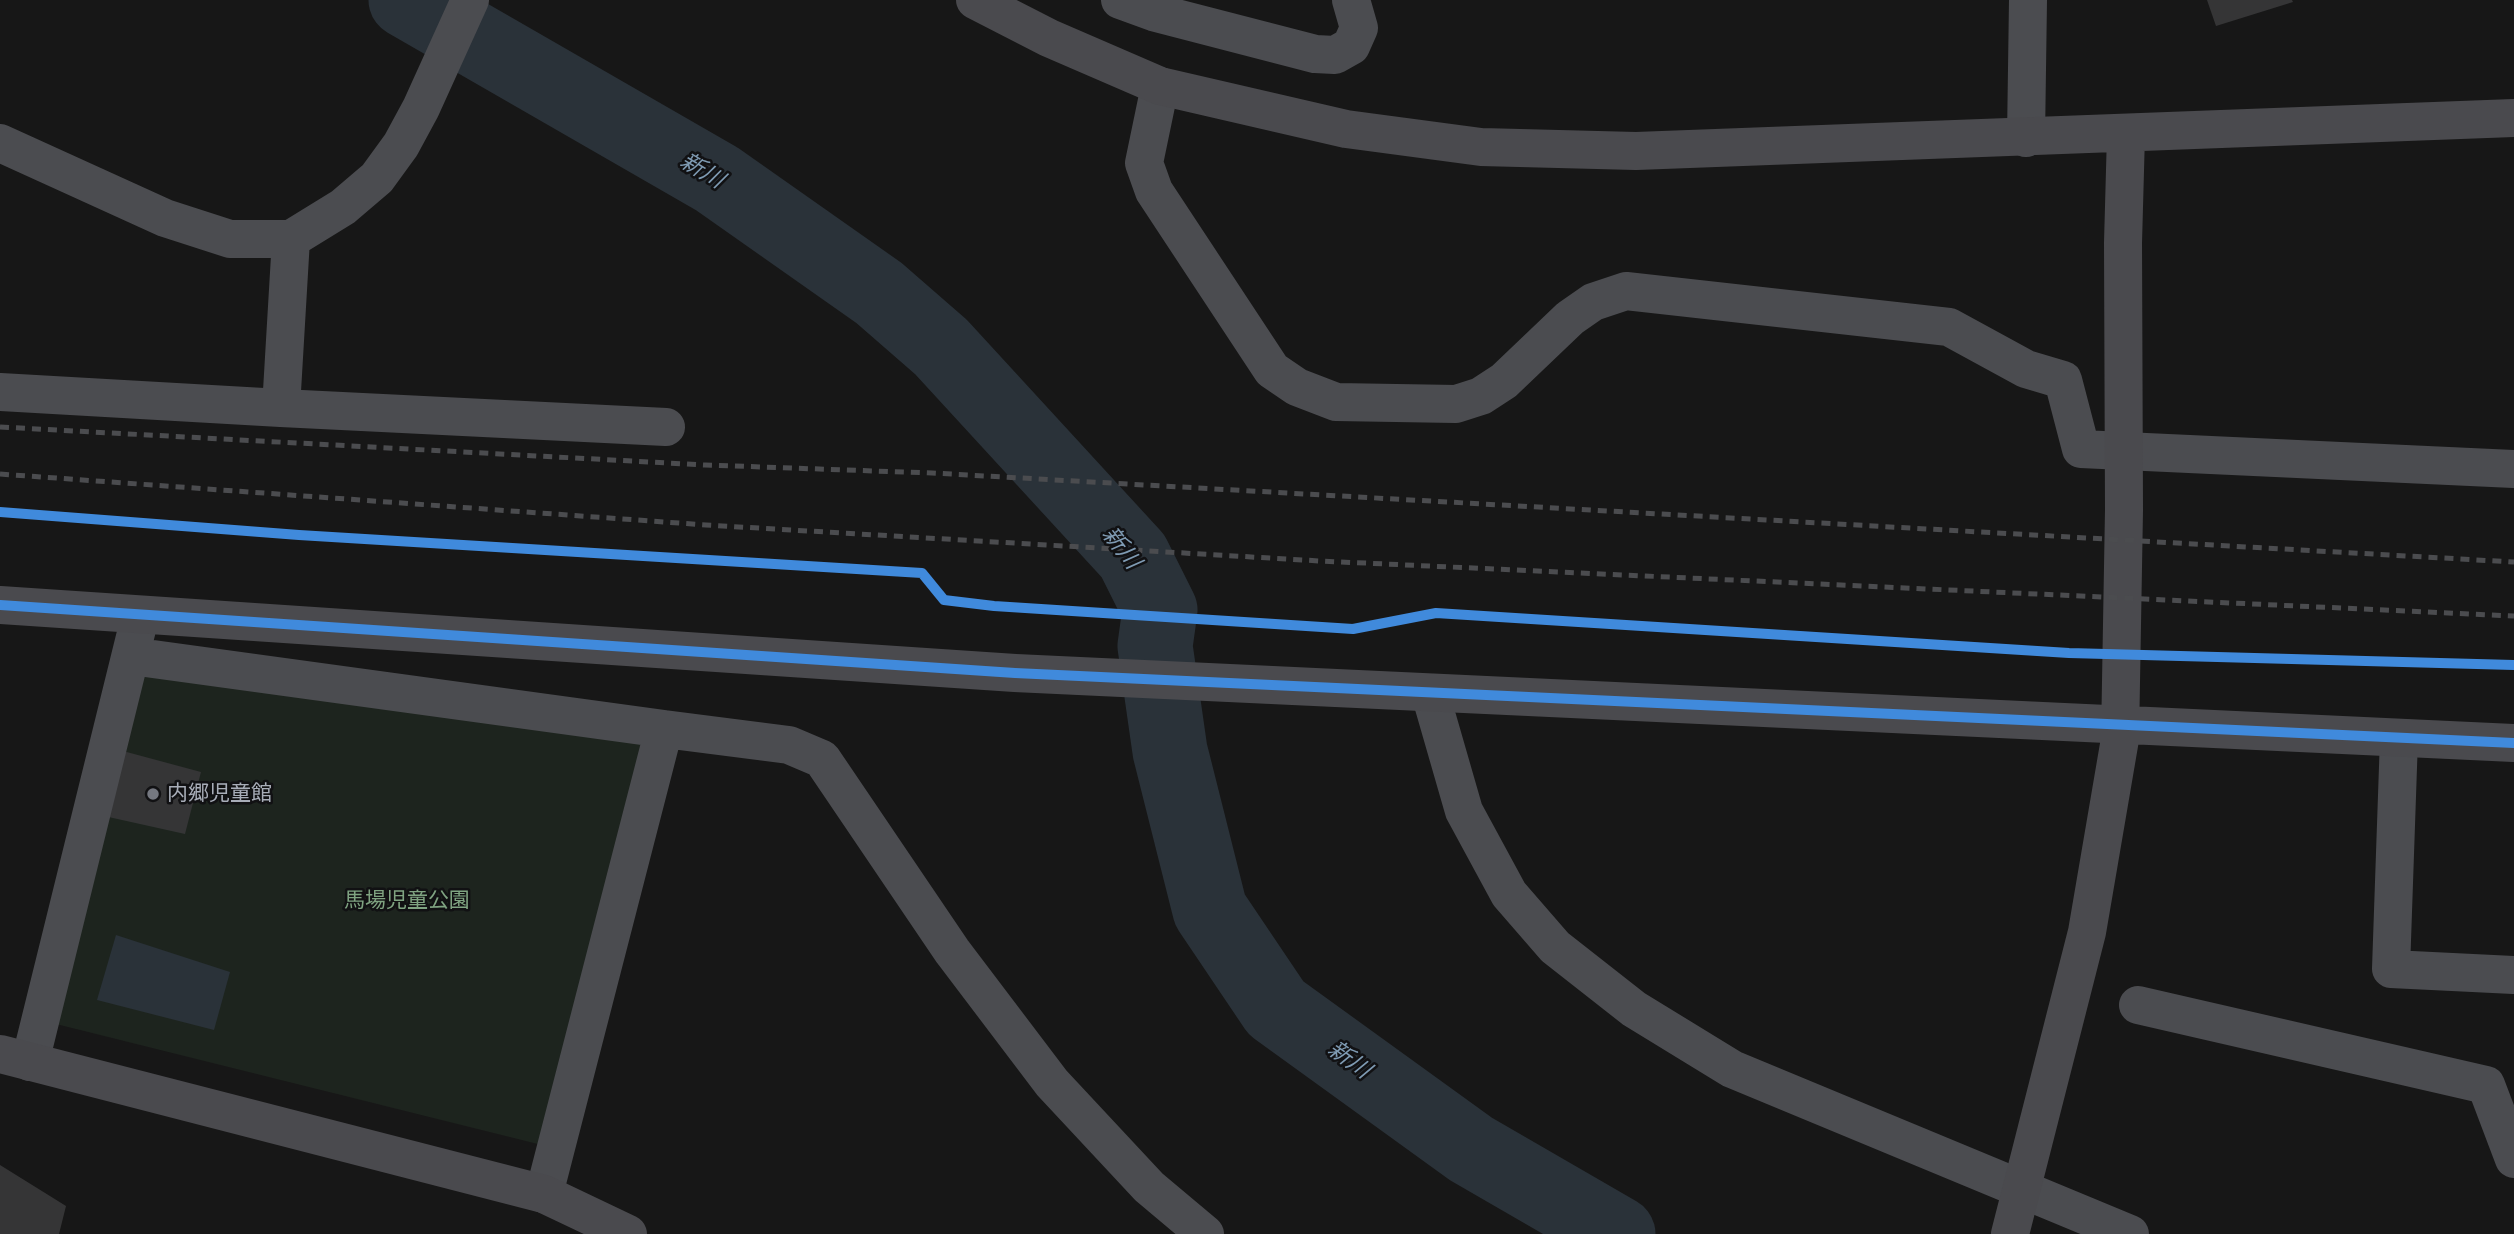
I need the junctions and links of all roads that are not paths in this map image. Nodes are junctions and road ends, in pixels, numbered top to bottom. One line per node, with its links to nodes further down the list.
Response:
1 (470, 0): 11 (street)
2 (975, 0): 6 (street)
3 (1120, 0): 4 (street)
4 (1351, 0)
5 (2028, 0): 9 (street)
6 (1160, 86): 9 (street); 15 (street)
7 (2514, 118): 8 (street)
8 (2126, 134): 9 (street); 30 (street)
9 (2026, 138)
10 (0, 143): 11 (street)
11 (291, 239): 13 (street)
12 (0, 392): 13 (street)
13 (281, 408): 14 (street)
14 (666, 427)
15 (2514, 469)
16 (0, 606): 17 (street)
17 (140, 617): 18 (street); 19 (street)
18 (131, 656): 20 (street); 25 (street)
19 (1430, 693): 21 (street); 31 (street)
20 (664, 729): 27 (street); 29 (street)
21 (2399, 738): 22 (street); 23 (street)
22 (2514, 743)
23 (2514, 975)
24 (2138, 1005): 26 (street)
25 (15, 1058): 27 (street)
26 (2514, 1158)
27 (544, 1194): 28 (street)
28 (628, 1234)
29 (1205, 1234)
30 (2010, 1234)
31 (2130, 1234)

